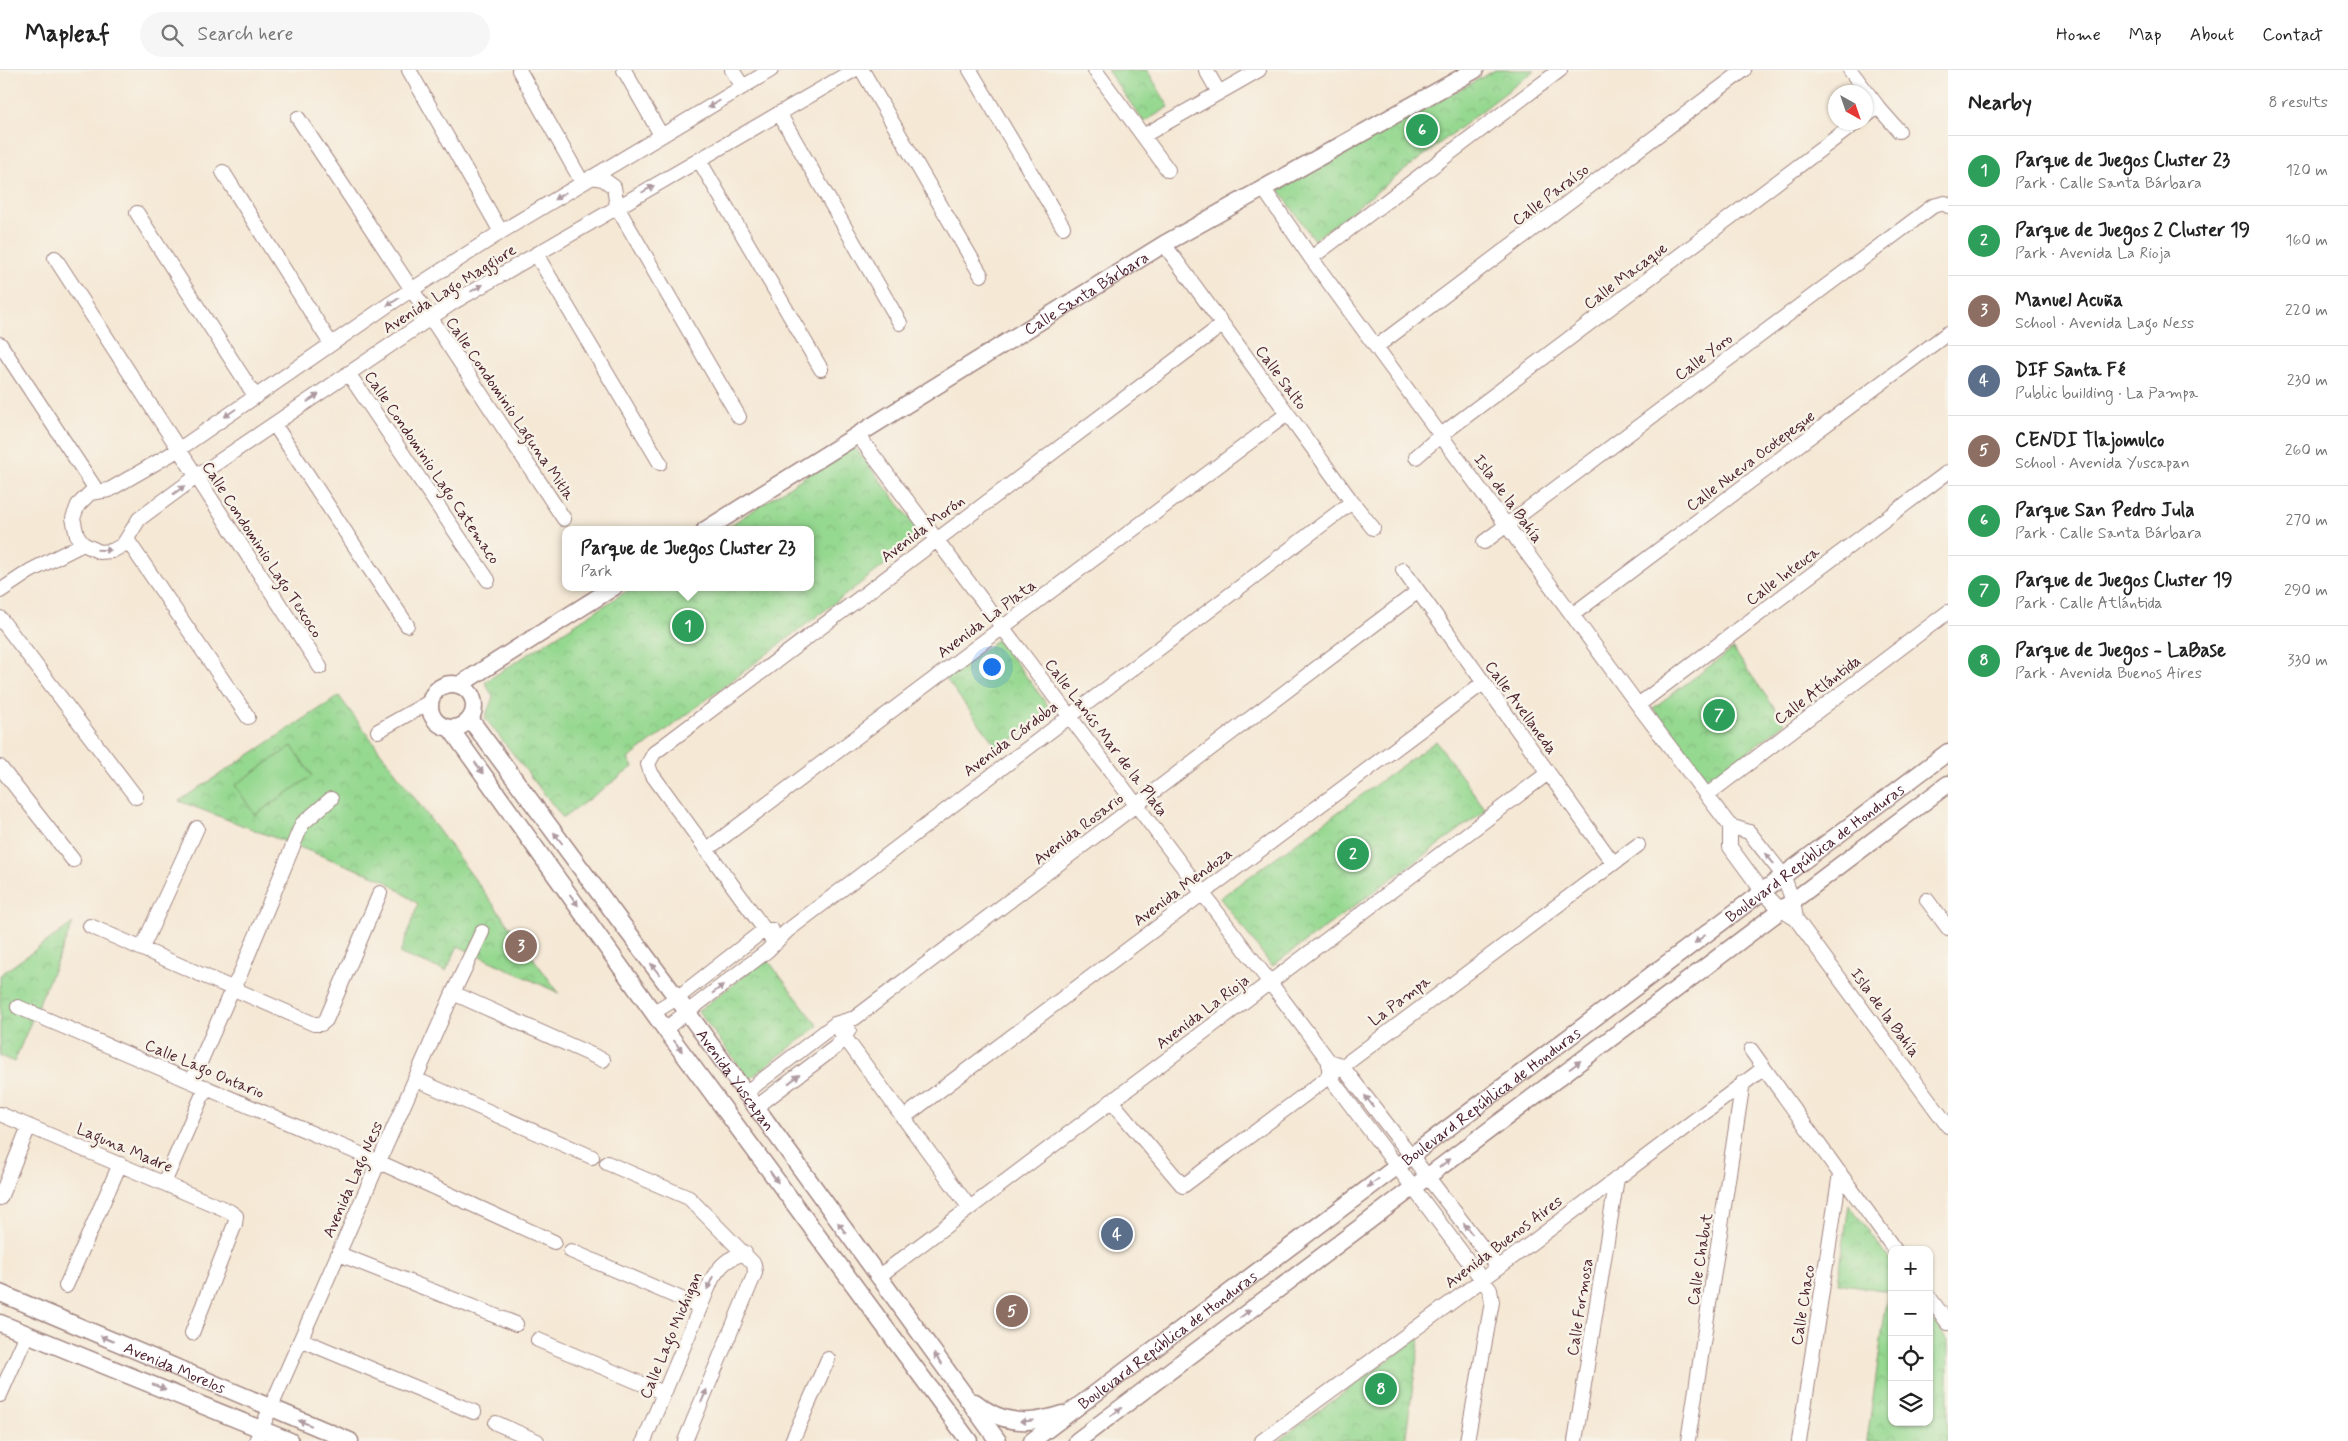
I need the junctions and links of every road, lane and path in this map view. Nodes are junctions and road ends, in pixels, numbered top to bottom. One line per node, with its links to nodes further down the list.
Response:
1 (410, 70): 35 (street)
2 (519, 70): 29 (street)
3 (624, 70): 24 (street)
4 (732, 70): 16 (street)
5 (771, 70): 16 (street, Avenida Lago Maggiore)
6 (854, 70): 20 (street, Avenida Lago Maggiore)
7 (862, 70): 40 (street)
8 (970, 70): 34 (street)
9 (1096, 70): 25 (street)
10 (1206, 70): 17 (street)
11 (1259, 70): 17 (street)
12 (1475, 70): 30 (street, Calle Santa Bárbara)
13 (1560, 70): 39 (street)
14 (1744, 70): 48 (street, Calle Paraíso)
15 (1850, 70): 18 (street)
16 (743, 86): 24 (street, Avenida Lago Maggiore, one-way to 24)
17 (1219, 93): 25 (street)
18 (1878, 107): 19 (street); 23 (street)
19 (1873, 111)
20 (779, 114): 26 (street, Avenida Lago Maggiore); 43 (street)
21 (298, 118): 41 (street, Calle Condominio Laguna Mitla)
22 (1847, 130): 56 (street, Calle Macaque)
23 (1898, 131)
24 (661, 135): 29 (street, Avenida Lago Maggiore)
25 (1143, 136): 27 (street)
26 (699, 160): 32 (street, Avenida Lago Maggiore, one-way to 26); 49 (street)
27 (1168, 170)
28 (223, 172): 47 (street)
29 (586, 179): 32 (street); 35 (street, Avenida Lago Maggiore, one-way to 35)
30 (1263, 188): 36 (street, Calle Santa Bárbara); 39 (street, Isla de la Bahía)
31 (1946, 205): 65 (street, Calle Yoro)
32 (617, 207): 37 (street, Avenida Lago Maggiore); 53 (street)
33 (137, 212): 51 (street)
34 (1062, 227)
35 (501, 232): 41 (street, Avenida Lago Maggiore)
36 (1164, 244): 44 (street, Calle Salto); 55 (street, Calle Santa Bárbara)
37 (536, 254): 42 (street, Avenida Lago Maggiore, one-way to 37); 59 (street)
38 (54, 258): 57 (street, Calle Condominio Lago Texcoco)
39 (1311, 258): 48 (street, Isla de la Bahía)
40 (981, 275)
41 (411, 291): 42 (street, Calle Condominio Laguna Mitla); 47 (street, Avenida Lago Maggiore, one-way to 47)
42 (430, 318): 50 (street, Avenida Lago Maggiore); 64 (street, Calle Condominio Laguna Mitla)
43 (900, 323)
44 (1222, 325): 52 (street, Calle Salto); 68 (street, Avenida Morón)
45 (1948, 333): 78 (street, Calle Nueva Ocotepeque)
46 (0, 344): 62 (street)
47 (331, 344): 51 (street, Avenida Lago Maggiore)
48 (1376, 347): 56 (street, Isla de la Bahía)
49 (821, 369)
50 (348, 373): 54 (street, Avenida Lago Maggiore, one-way to 50); 73 (street, Calle Condominio Lago Catemaco)
51 (255, 396): 57 (street, Avenida Lago Maggiore, one-way to 57)
52 (1287, 414): 63 (street, Calle Salto); 81 (street, Avenida La Plata)
53 (739, 417)
54 (274, 424): 61 (street, Avenida Lago Maggiore); 80 (street)
55 (857, 434): 66 (street, Calle Santa Bárbara); 68 (street, Calle Lanús Mar de la Plata)
56 (1441, 435): 58 (street, Calle Macaque); 65 (street, Isla de la Bahía)
57 (178, 450): 61 (street, Calle Condominio Lago Texcoco); 62 (street, Avenida Lago Maggiore)
58 (1416, 457)
59 (660, 463)
60 (1948, 472): 86 (street, Calle Inteuca)
61 (196, 477): 69 (street, Avenida Lago Maggiore, one-way to 61); 82 (street, Calle Condominio Lago Texcoco)
62 (97, 491): 71 (street, Avenida Lago Maggiore)
63 (1352, 502): 67 (street, Calle Salto); 87 (street, Avenida Córdoba)
64 (564, 519)
65 (1506, 525): 70 (street, Calle Yoro); 78 (street, Isla de la Bahía)
66 (711, 526)
67 (1373, 528)
68 (937, 539): 81 (street, Calle Lanús Mar de la Plata); 103 (street, Avenida Morón)
69 (128, 540): 71 (street, one-way to 69); 88 (street)
70 (1484, 542)
71 (83, 544): 74 (street)
72 (1402, 570): 76 (street, Calle Avellaneda)
73 (488, 580)
74 (0, 591)
75 (608, 591): 84 (street)
76 (1417, 592): 83 (street, Calle Avellaneda); 99 (street, Avenida Rosario)
77 (1948, 612): 96 (street, Calle Atlántida)
78 (1572, 615): 86 (street, Isla de la Bahía)
79 (0, 618): 97 (street)
80 (406, 625)
81 (1003, 627): 87 (street, Calle Lanús Mar de la Plata); 103 (street, Avenida La Plata)
82 (320, 667)
83 (1482, 683): 94 (street, Calle Avellaneda); 109 (street, Avenida Mendoza)
84 (459, 685): 85 (street); 89 (street)
85 (431, 701): 90 (street); 91 (street)
86 (1638, 705): 96 (street, Isla de la Bahía)
87 (1069, 715): 99 (street, Calle Lanús Mar de la Plata); 115 (street, Avenida Córdoba)
88 (248, 717)
89 (470, 719): 90 (street); 122 (street, Avenida Yuscapan, one-way to 89)
90 (450, 728): 124 (street, Avenida Yuscapan, one-way to 124)
91 (378, 731)
92 (1948, 752): 106 (street, Boulevard República de Honduras)
93 (0, 767): 104 (street)
94 (1548, 773): 105 (street, Calle Avellaneda); 119 (street, Avenida La Rioja)
95 (1948, 784): 111 (street, Boulevard República de Honduras)
96 (1707, 795): 100 (street, Isla de la Bahía)
97 (136, 797)
98 (330, 800): 120 (street)
99 (1137, 805): 109 (street, Calle Lanús Mar de la Plata); 126 (street, Avenida Rosario)
100 (1730, 826): 106 (street, one-way to 100); 107 (street, Isla de la Bahía)
101 (197, 828): 118 (street)
102 (1638, 845): 105 (street, La Pampa)
103 (706, 850): 114 (street)
104 (73, 860)
105 (1614, 863): 132 (street, La Pampa)
106 (1783, 875): 107 (street, Boulevard República de Honduras); 111 (street)
107 (1764, 892): 111 (street, Isla de la Bahía); 145 (street, Boulevard República de Honduras, one-way to 145)
108 (380, 893): 120 (street)
109 (1203, 893): 119 (street, Calle Lanús Mar de la Plata); 142 (street, Avenida Mendoza)
110 (1927, 900): 113 (street)
111 (1787, 905): 144 (street, Isla de la Bahía); 152 (street, Boulevard República de Honduras, one-way to 111)
112 (90, 926): 118 (street)
113 (1947, 926)
114 (764, 930): 115 (street); 117 (street); 122 (street)
115 (787, 931): 117 (street, Avenida Córdoba)
116 (482, 932): 121 (street, Avenida Lago Ness)
117 (774, 944): 125 (street, Avenida Córdoba, one-way to 117)
118 (142, 948): 120 (street)
119 (1270, 982): 132 (street, Calle Lanús Mar de la Plata); 139 (street, Avenida La Rioja)
120 (232, 987): 135 (street)
121 (453, 992): 131 (street); 134 (street, Avenida Lago Ness)
122 (676, 998): 124 (street); 125 (street, Avenida Yuscapan)
123 (18, 1007): 135 (street, Calle Lago Ontario)
124 (654, 1012): 128 (street, Avenida Yuscapan)
125 (687, 1013): 128 (street, Avenida Córdoba); 138 (street, Avenida Yuscapan)
126 (855, 1018): 127 (street, Avenida Rosario); 129 (street, Avenida Rosario)
127 (835, 1024): 129 (street); 138 (street, Avenida Rosario)
128 (665, 1029): 193 (street, Avenida Yuscapan, one-way to 193)
129 (845, 1038): 140 (street, Avenida Rosario, one-way to 129); 142 (street)
130 (1751, 1050): 133 (street)
131 (603, 1060)
132 (1333, 1067): 139 (street, La Pampa); 145 (street, Calle Lanús Mar de la Plata, one-way to 132); 150 (street, Calle Lanús Mar de la Plata)
133 (1764, 1068): 136 (street, Avenida Buenos Aires); 151 (street)
134 (415, 1078): 146 (street); 147 (street, Avenida Lago Ness)
135 (192, 1081): 137 (street, Calle Lago Ontario)
136 (1744, 1082): 153 (street, Avenida Buenos Aires); 200 (street, Calle Chabut)
137 (206, 1087): 147 (street, Calle Lago Ontario); 154 (street)
138 (744, 1094): 140 (street, Avenida Yuscapan)
139 (1111, 1101): 157 (street, Avenida La Rioja)
140 (755, 1108): 164 (street, Avenida Yuscapan, one-way to 140)
141 (0, 1114): 143 (street, Laguna Madre)
142 (903, 1118): 157 (street)
143 (29, 1126): 149 (street, Laguna Madre); 156 (street)
144 (1948, 1126)
145 (1410, 1156): 150 (street, Boulevard República de Honduras); 152 (street, Calle Lanús Mar de la Plata)
146 (592, 1157)
147 (379, 1162): 158 (street, Calle Lago Ontario); 162 (street, Avenida Lago Ness)
148 (607, 1163): 161 (street)
149 (120, 1164): 154 (street, Laguna Madre); 166 (street)
150 (1397, 1166): 155 (street, Calle Lanús Mar de la Plata); 182 (street, Boulevard República de Honduras, one-way to 182)
151 (1840, 1174): 159 (street); 201 (street, Calle Chaco)
152 (1426, 1177): 155 (street, Boulevard República de Honduras); 163 (street, Calle Lanús Mar de la Plata, one-way to 152)
153 (1617, 1178): 163 (street, Avenida Buenos Aires); 199 (street, Calle Formosa)
154 (164, 1183): 173 (street, Laguna Madre)
155 (1413, 1187): 165 (street, Calle Lanús Mar de la Plata); 186 (street, Boulevard República de Honduras, one-way to 155)
156 (0, 1198)
157 (969, 1207): 164 (street, Avenida La Rioja)
158 (554, 1242)
159 (1892, 1246)
160 (572, 1252): 169 (street)
161 (745, 1253): 169 (street, Calle Lago Michigan, one-way to 169); 191 (street, one-way to 161)
162 (338, 1254): 172 (street); 175 (street, Avenida Lago Ness)
163 (1498, 1268): 165 (street, Avenida Buenos Aires)
164 (878, 1277): 178 (street, Avenida Yuscapan, one-way to 164)
165 (1483, 1279): 197 (street, Avenida Buenos Aires); 198 (street, Calle Lanús Mar de la Plata)
166 (66, 1286)
167 (0, 1293): 181 (street, Avenida Morelos, one-way to 167)
168 (1933, 1302): 170 (street)
169 (700, 1306): 179 (street, Calle Lago Michigan)
170 (1948, 1322)
171 (0, 1323): 174 (street, Avenida Morelos)
172 (516, 1324)
173 (192, 1333)
174 (27, 1334): 180 (street); 185 (street, Avenida Morelos, one-way to 185)
175 (302, 1340): 181 (street, Avenida Lago Ness); 183 (street)
176 (538, 1340): 179 (street)
177 (828, 1360): 192 (street)
178 (960, 1390): 182 (street, one-way to 178); 194 (street, Avenida Yuscapan)
179 (664, 1393): 190 (street, Calle Lago Michigan)
180 (0, 1395)
181 (270, 1409): 185 (street, Avenida Lago Ness); 188 (street, Avenida Morelos, one-way to 181)
182 (1074, 1410): 195 (street, Boulevard República de Honduras)
183 (474, 1412)
184 (496, 1423): 189 (street)
185 (259, 1435): 187 (street, Avenida Morelos)
186 (1086, 1436): 196 (street, Boulevard República de Honduras)
187 (290, 1441)
188 (350, 1441)
189 (537, 1441)
190 (644, 1441)
191 (685, 1441)
192 (792, 1441)
193 (969, 1441)
194 (998, 1441)
195 (1032, 1441)
196 (1077, 1441)
197 (1262, 1441)
198 (1466, 1441)
199 (1575, 1441)
200 (1688, 1441)
201 (1799, 1441)

